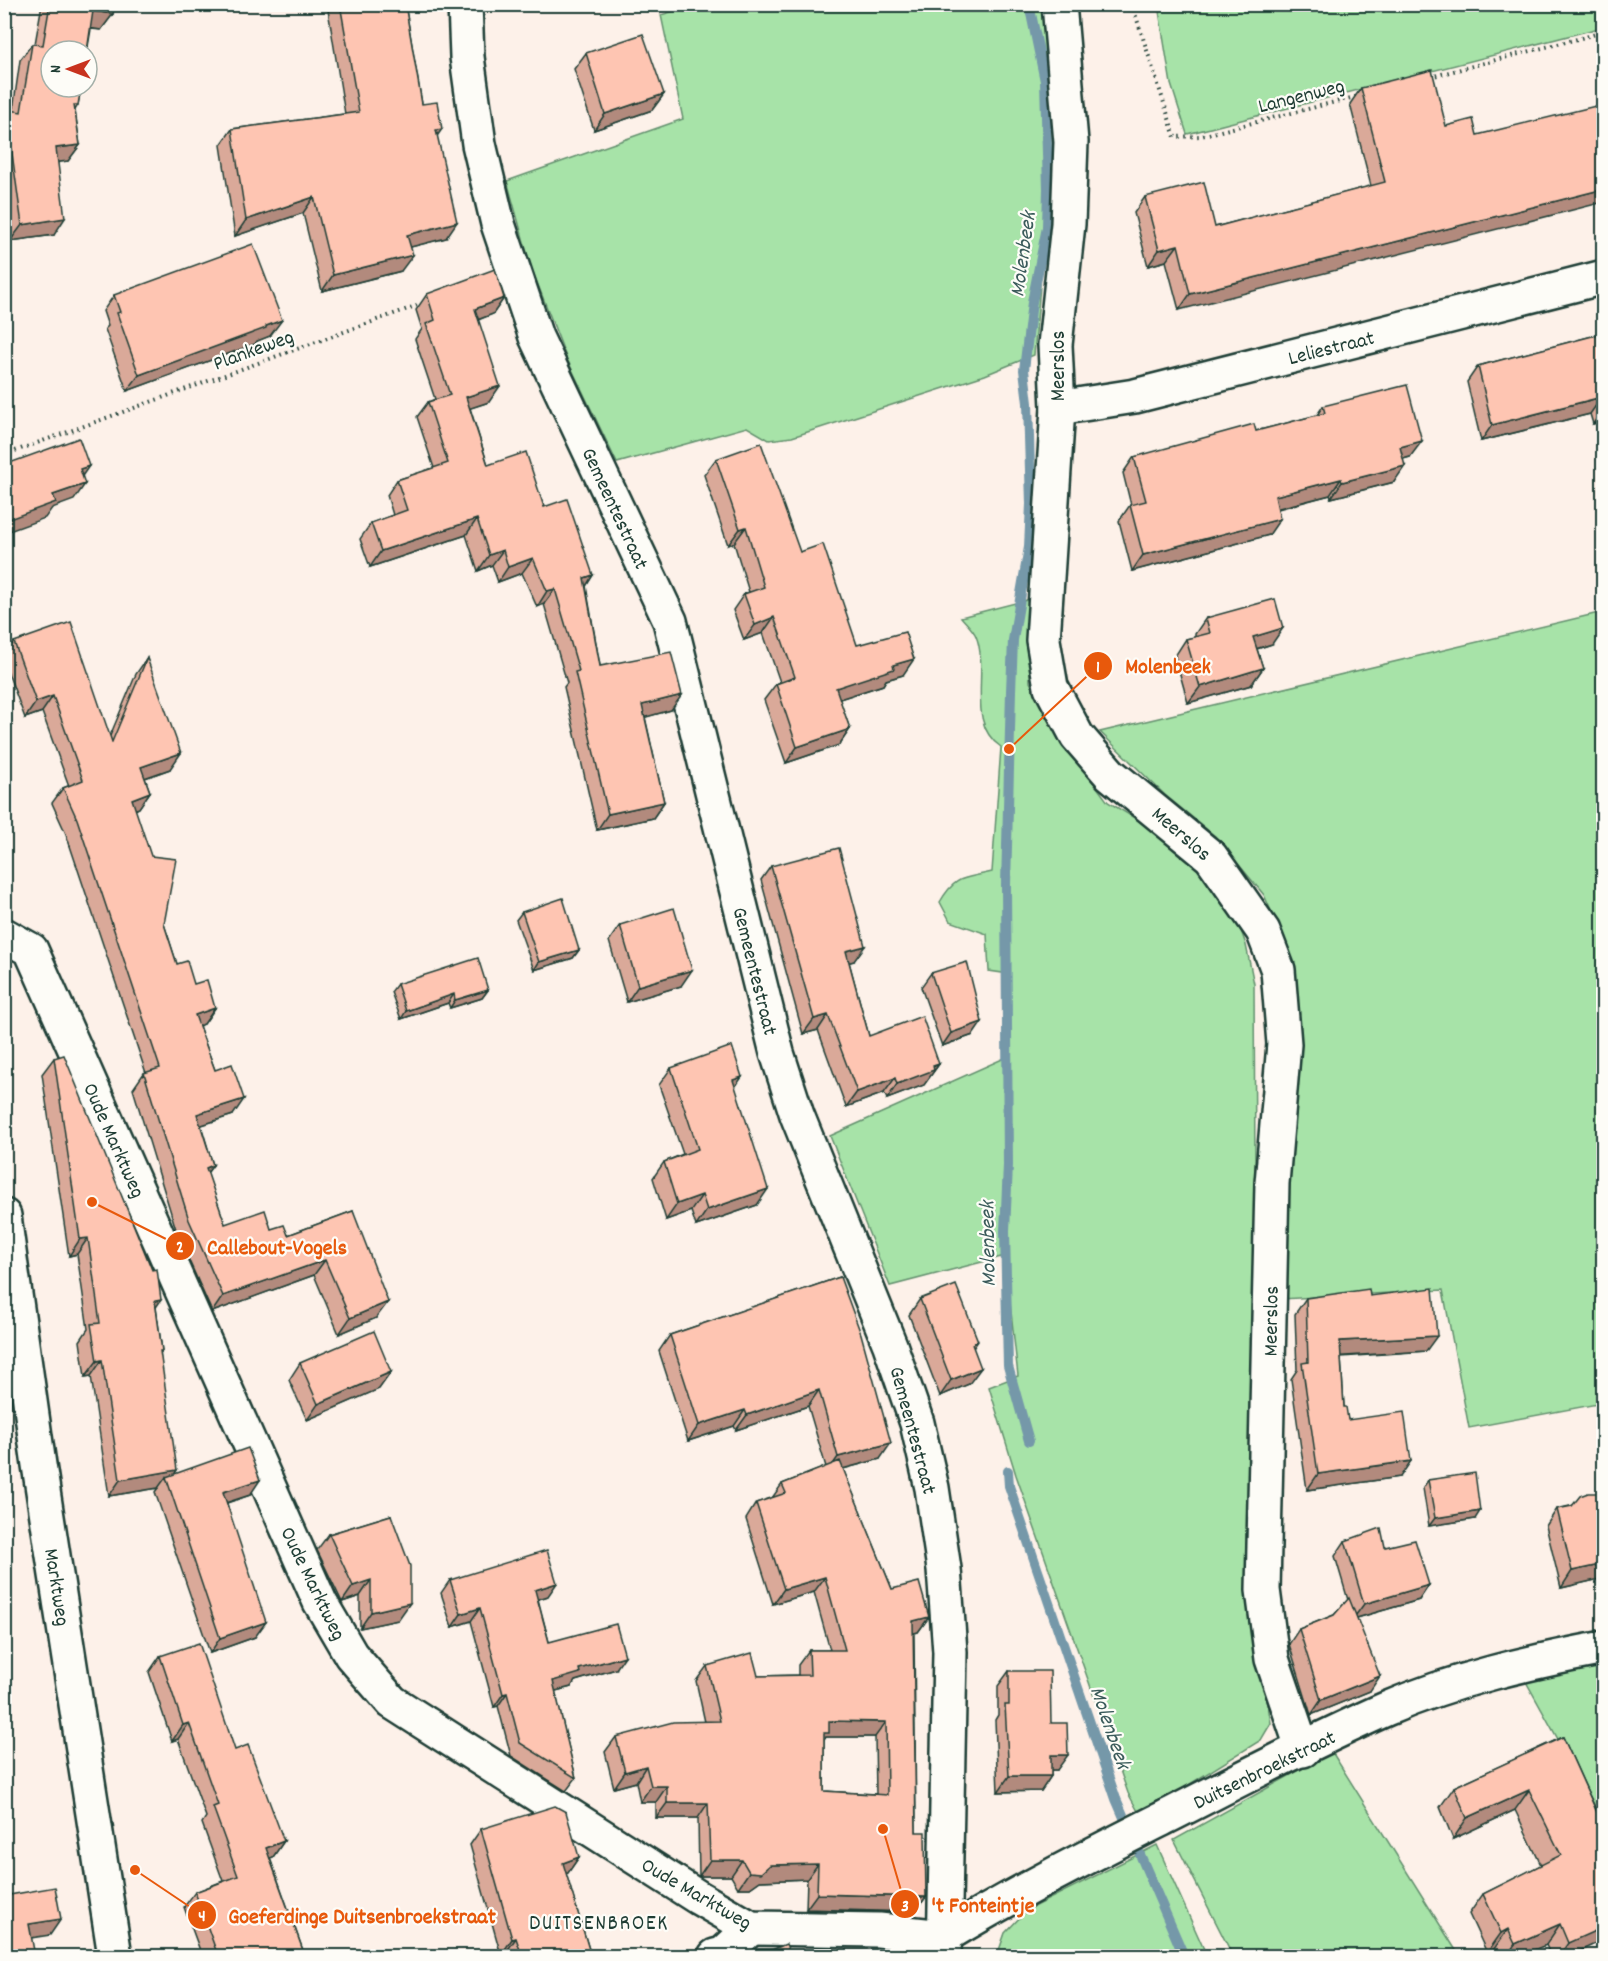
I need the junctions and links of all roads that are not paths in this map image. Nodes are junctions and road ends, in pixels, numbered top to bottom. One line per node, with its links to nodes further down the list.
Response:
1 (465, 4): 10 (street, Gemeentestraat)
2 (1059, 4): 4 (street, Meerslos)
3 (1604, 277): 4 (street, Leliestraat)
4 (1058, 408): 8 (street, Meerslos)
5 (4, 935): 9 (street, Oude Marktweg)
6 (4, 1216): 11 (street, Marktweg)
7 (1604, 1648): 8 (street, Duitsenbroekstraat)
8 (1303, 1750): 10 (street, Duitsenbroekstraat)
9 (751, 1928): 10 (street, Oude Marktweg); 12 (street)
10 (943, 1947)
11 (115, 1956)
12 (716, 1956)

